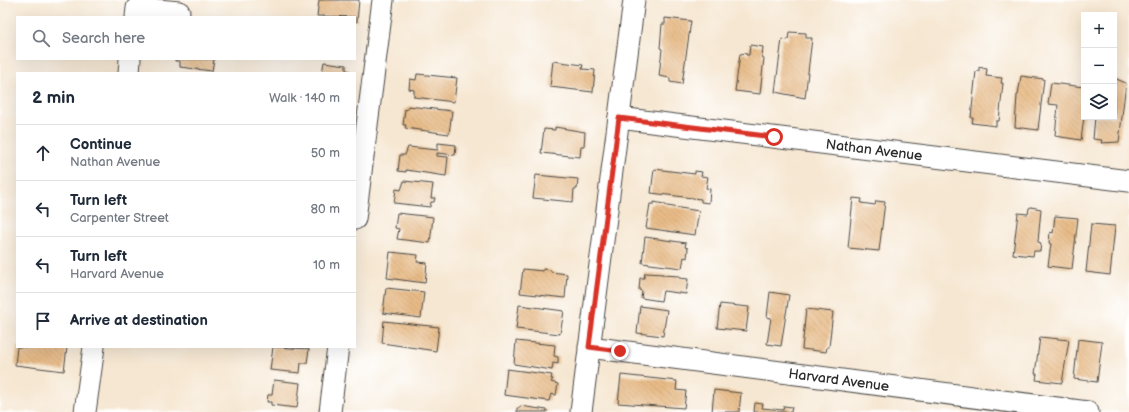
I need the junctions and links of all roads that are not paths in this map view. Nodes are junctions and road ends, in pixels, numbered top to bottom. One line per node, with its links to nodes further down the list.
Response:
1 (383, 0): 9 (street)
2 (634, 0): 7 (street)
3 (179, 12): 4 (street)
4 (136, 16)
5 (130, 60): 6 (street)
6 (129, 72)
7 (619, 118): 8 (street, Nathan Avenue); 10 (street)
8 (1129, 181)
9 (356, 211)
10 (589, 347): 15 (street); 16 (street, Harvard Avenue)
11 (94, 348): 13 (street)
12 (338, 348): 14 (street)
13 (85, 412)
14 (330, 412)
15 (581, 412)
16 (1088, 412)

